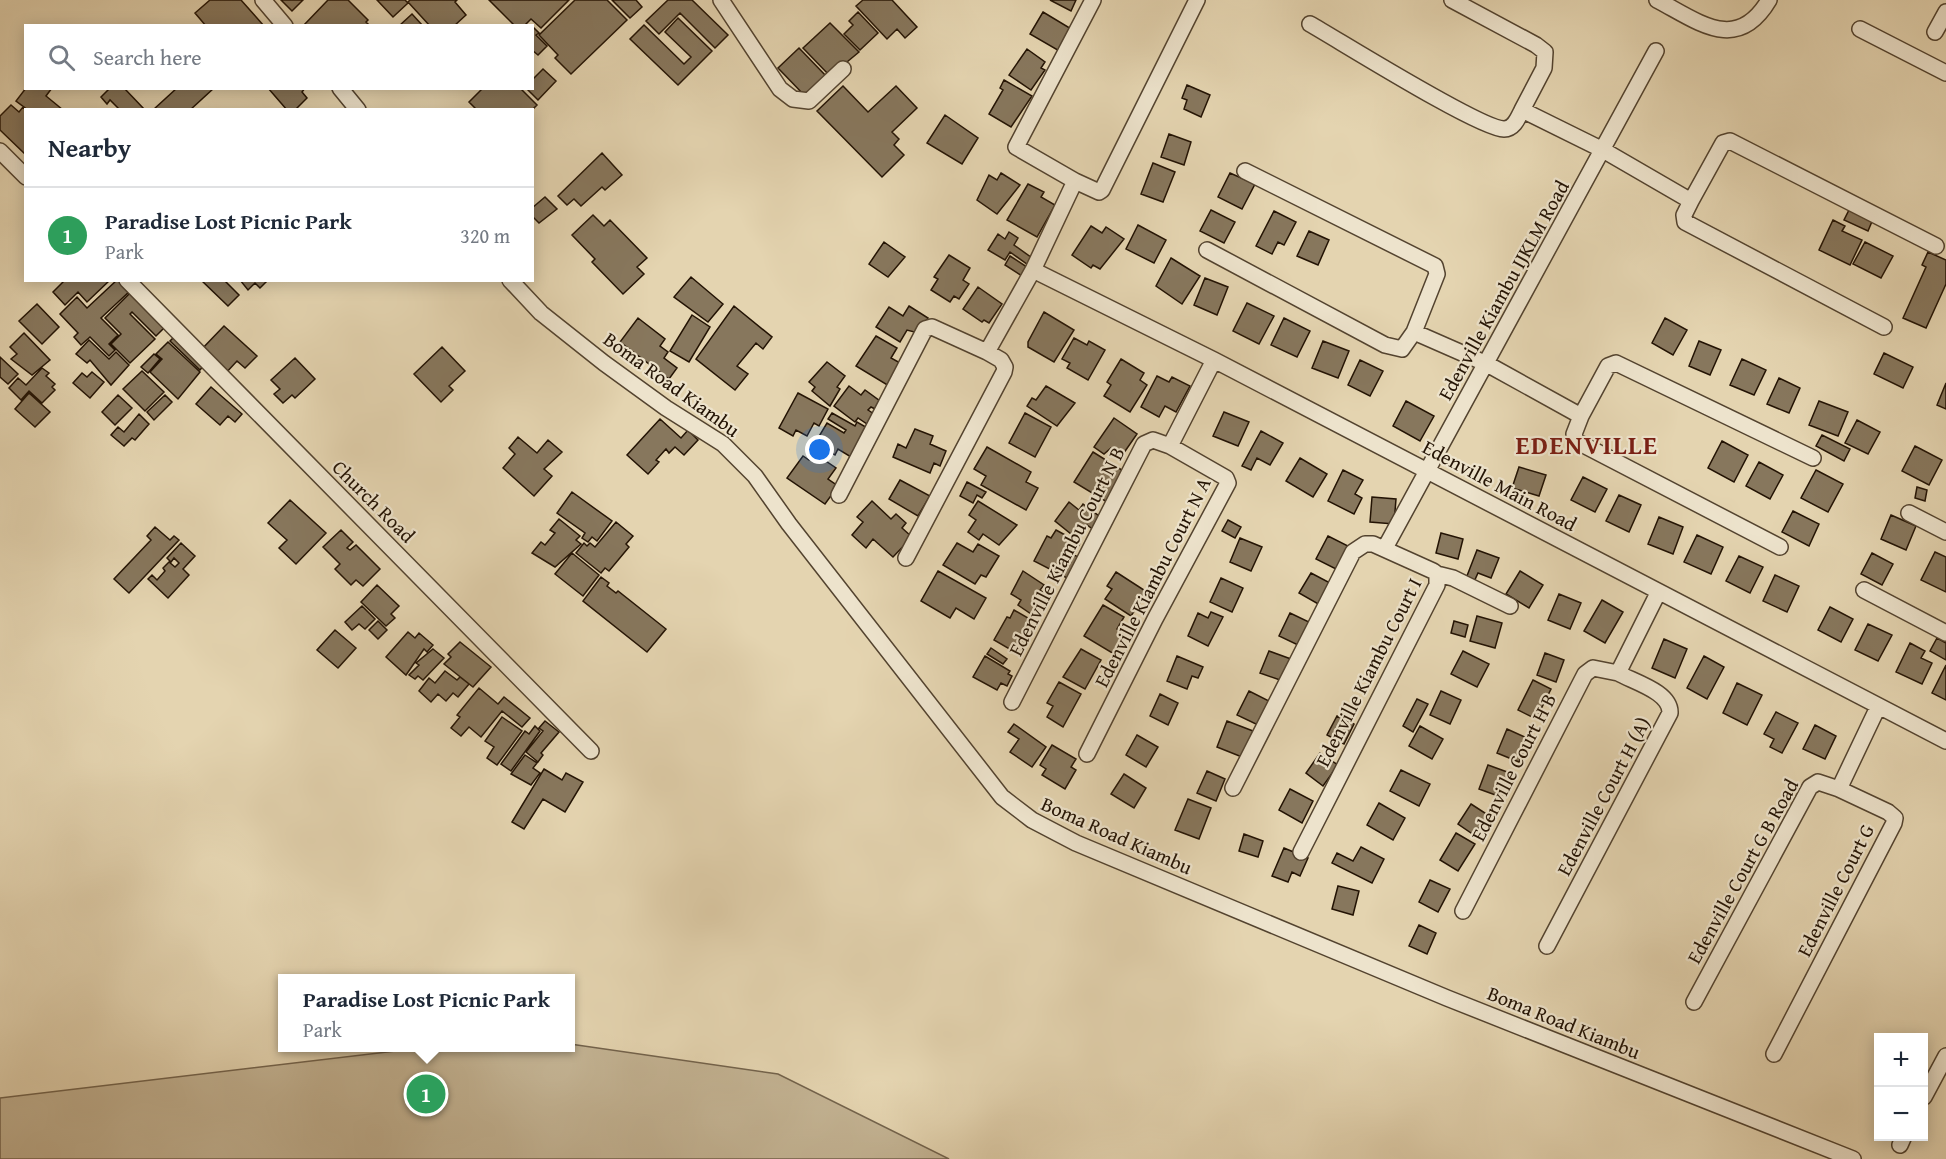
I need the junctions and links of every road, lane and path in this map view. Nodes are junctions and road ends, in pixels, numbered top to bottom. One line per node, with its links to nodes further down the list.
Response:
1 (263, 0): 9 (street)
2 (721, 0): 14 (street)
3 (1093, 0): 23 (street)
4 (1197, 0): 23 (street)
5 (1452, 0): 18 (street)
6 (1657, 0): 7 (street)
7 (1769, 0)
8 (1946, 12): 12 (street)
9 (283, 24)
10 (1310, 24): 18 (street)
11 (1860, 29): 15 (street)
12 (1935, 32)
13 (1656, 51): 19 (street, Edenville Kiambu IJKLM Road)
14 (843, 69)
15 (1946, 73)
16 (342, 90): 17 (street)
17 (356, 108)
18 (1522, 110): 19 (street)
19 (1603, 150): 24 (street); 34 (street, Edenville Kiambu IJKLM Road)
20 (0, 151): 22 (street)
21 (1245, 171): 31 (street)
22 (24, 175)
23 (1075, 180): 27 (street)
24 (1691, 201): 25 (street); 30 (street)
25 (1936, 246)
26 (1207, 250): 31 (street)
27 (1033, 270): 32 (street); 33 (street, Edenville Main Road)
28 (130, 282): 54 (street, Church Road)
29 (512, 282): 65 (street, Boma Road Kiambu)
30 (1884, 327)
31 (1414, 332): 34 (street)
32 (987, 352): 39 (street); 44 (street)
33 (1214, 360): 36 (street); 38 (street, Edenville Main Road)
34 (1487, 364): 35 (street); 38 (street, Edenville Kiambu IJKLM Road)
35 (1581, 416): 37 (street); 42 (street)
36 (1170, 446): 51 (street, Edenville Kiambu Court N B); 55 (street, Edenville Kiambu Court N A)
37 (1813, 458)
38 (1426, 470): 43 (street, Edenville Kiambu IJKLM Road); 47 (street, Edenville Main Road)
39 (839, 495)
40 (1909, 513): 41 (street)
41 (1946, 532)
42 (1780, 547)
43 (1385, 548): 45 (street, Edenville Kiambu Court I); 56 (street, Edenville Kiambu Court I)
44 (906, 558)
45 (1437, 574): 48 (street); 58 (street, Edenville Kiambu Court I)
46 (1864, 590): 49 (street)
47 (1658, 592): 50 (street); 52 (street, Edenville Main Road)
48 (1510, 606)
49 (1946, 633)
50 (1618, 673): 59 (street, Edenville Court H B); 60 (street, Edenville Court H (A))
51 (1012, 702)
52 (1878, 707): 53 (street, Edenville Main Road); 57 (street)
53 (1946, 741)
54 (591, 751)
55 (1087, 754)
56 (1233, 788)
57 (1839, 789): 61 (street, Edenville Court G B Road); 62 (street, Edenville Court G)
58 (1301, 852)
59 (1463, 911)
60 (1547, 946)
61 (1694, 1002)
62 (1774, 1054)
63 (1946, 1056): 64 (street)
64 (1928, 1088)
65 (1820, 1153): 66 (street, Boma Road Kiambu)
66 (1853, 1159)

